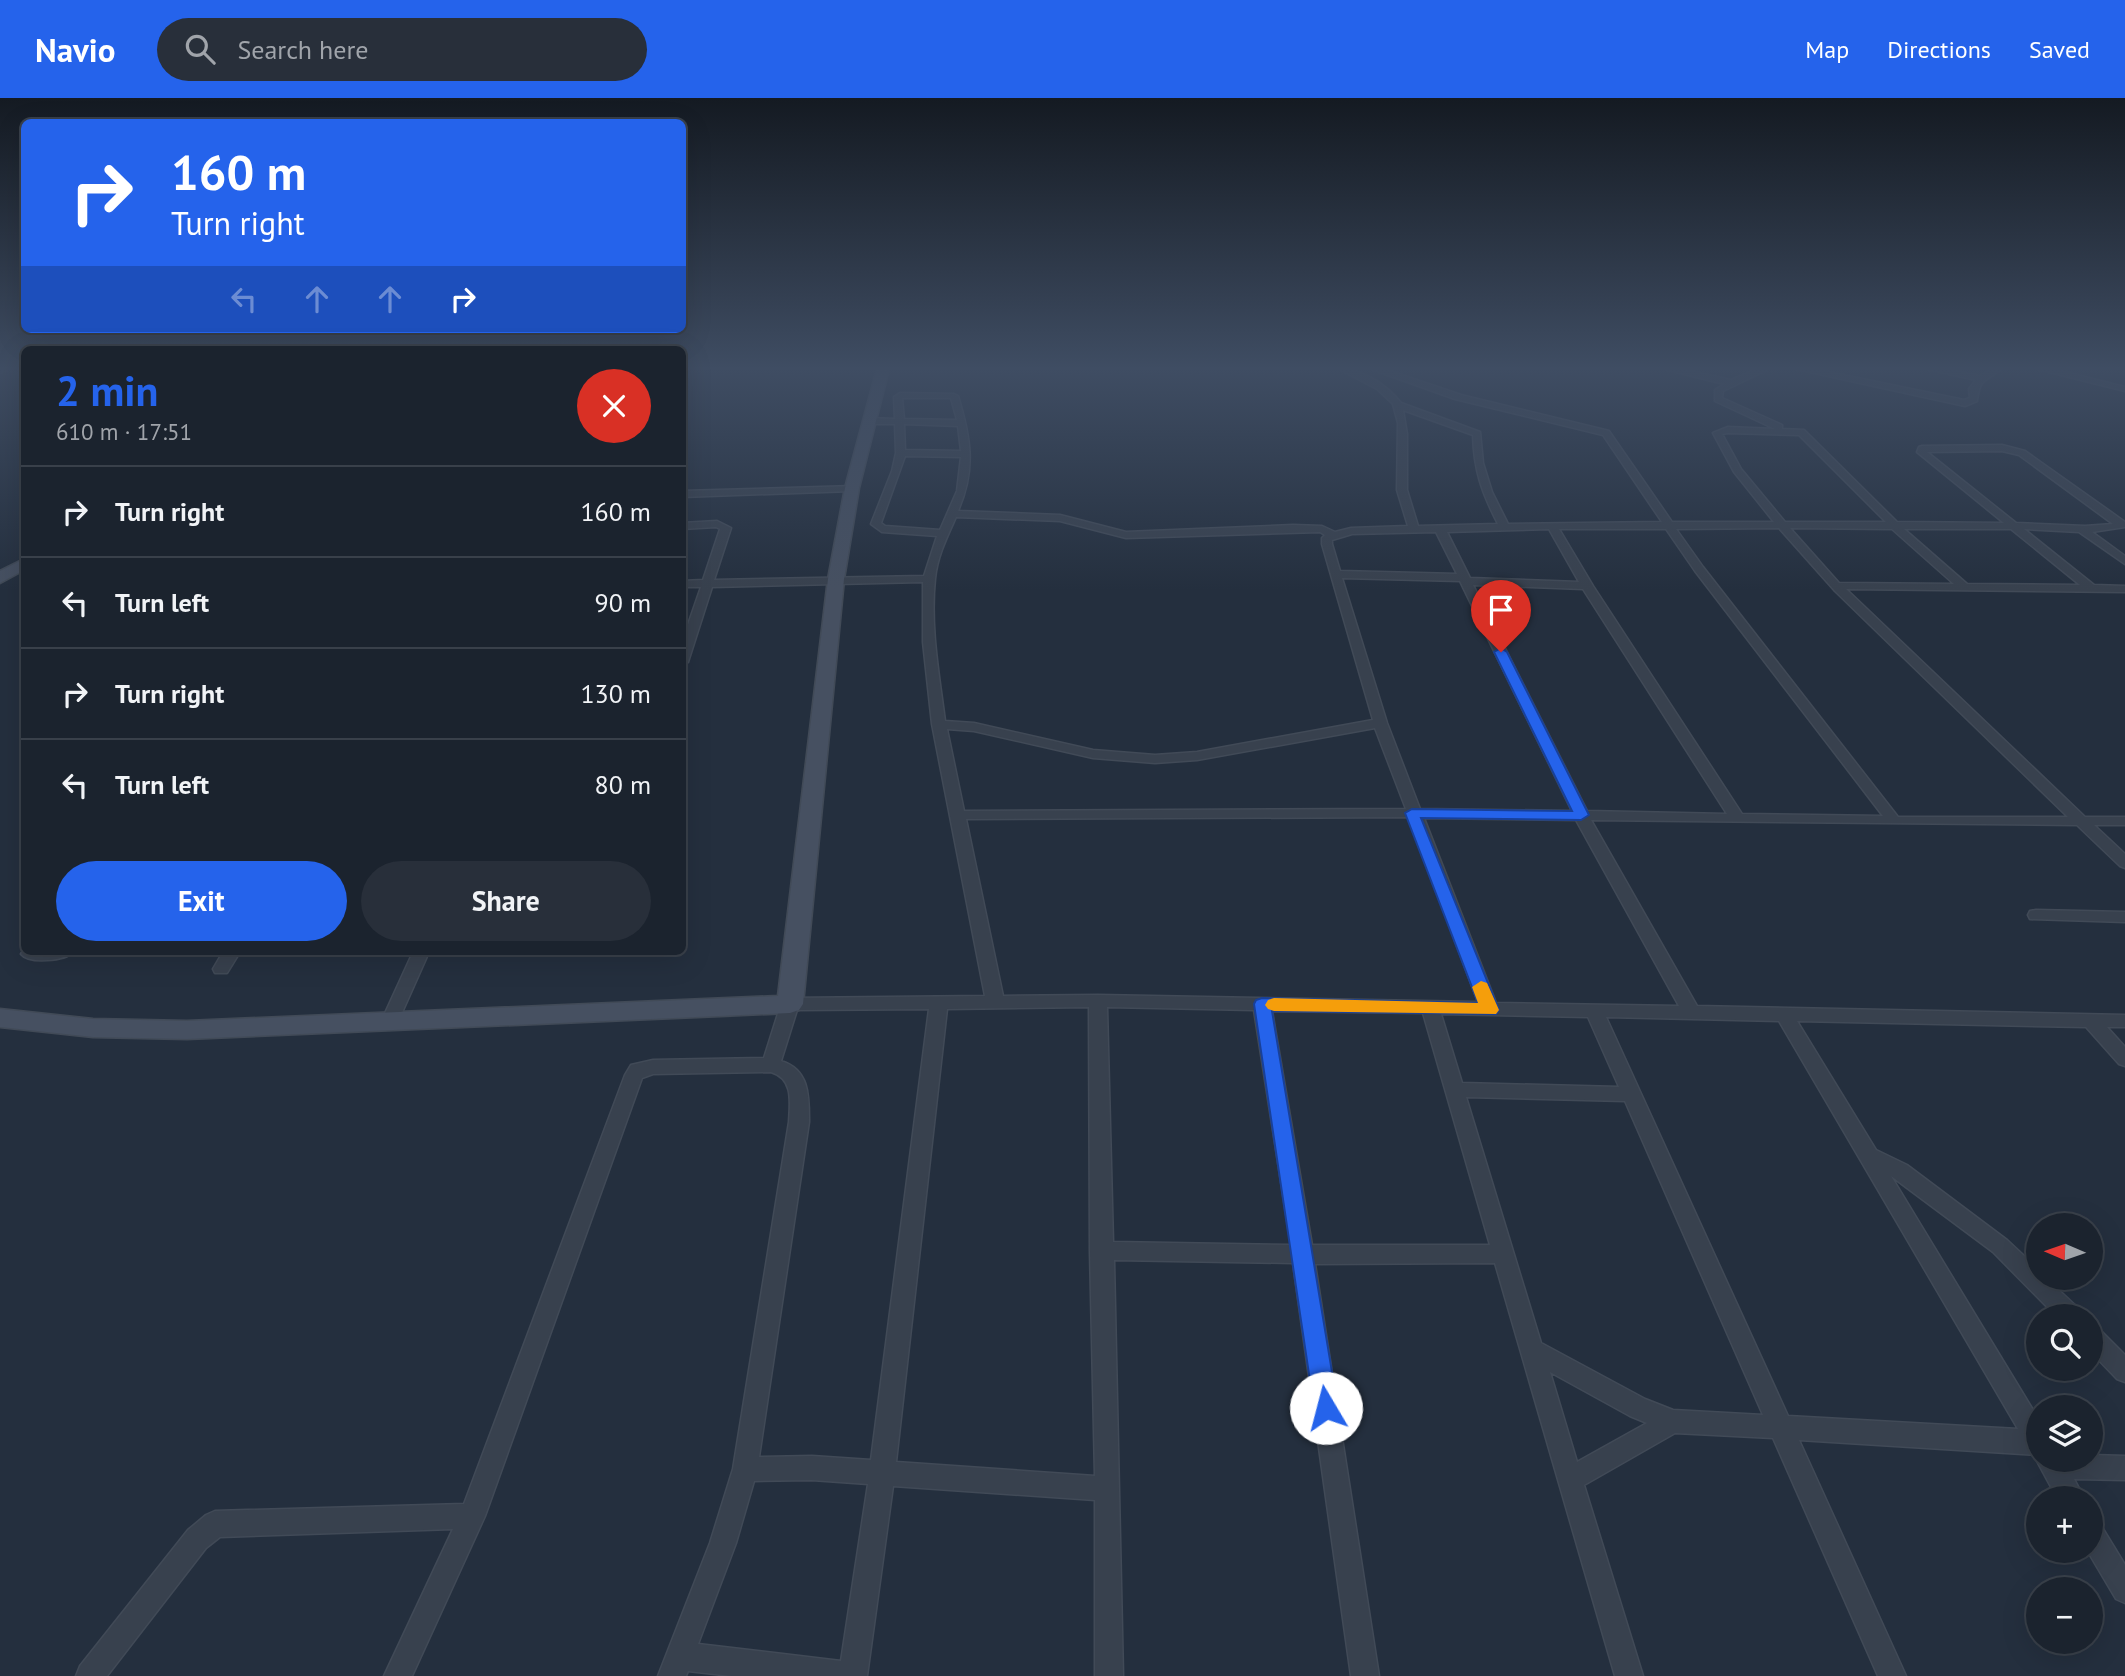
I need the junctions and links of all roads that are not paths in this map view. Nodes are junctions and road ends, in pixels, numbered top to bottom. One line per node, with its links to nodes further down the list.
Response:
1 (864, 443): 11 (street)
2 (900, 443): 9 (street)
3 (965, 443): 10 (street)
4 (1402, 443): 22 (street)
5 (1478, 443): 20 (street)
6 (1612, 443): 14 (street)
7 (1720, 443): 15 (street)
8 (1813, 443): 18 (street)
9 (901, 453): 10 (street); 24 (street)
10 (967, 454): 13 (street)
11 (852, 488): 12 (street); 30 (street)
12 (686, 494)
13 (950, 514): 24 (street); 25 (street)
14 (1669, 525): 15 (street); 17 (street); 48 (street)
15 (1782, 525): 18 (street); 36 (street)
16 (686, 526): 33 (street)
17 (1552, 526): 20 (street); 35 (street)
18 (1895, 526): 19 (street); 37 (street)
19 (2013, 526): 21 (street); 21 (street); 38 (street)
20 (1504, 527): 23 (street)
21 (2079, 527): 26 (street)
22 (1414, 529): 23 (street); 25 (street)
23 (1440, 529): 32 (street)
24 (943, 533): 31 (street)
25 (1332, 535): 28 (street)
26 (2125, 561)
27 (21, 566): 29 (street)
28 (1336, 574): 32 (street); 41 (street)
29 (0, 578)
30 (836, 579): 31 (street); 33 (street); 59 (street)
31 (929, 579): 42 (street)
32 (1465, 580): 35 (street); 45 (street)
33 (709, 583): 34 (street); 40 (street)
34 (686, 584)
35 (1587, 586): 46 (street)
36 (1836, 586): 37 (street); 47 (street)
37 (1964, 587): 38 (street)
38 (2092, 589): 39 (street)
39 (2125, 589)
40 (686, 650)
41 (1380, 723): 42 (street); 43 (street)
42 (939, 724): 44 (street)
43 (1412, 813): 44 (street); 45 (street); 62 (street)
44 (956, 815): 56 (street)
45 (1581, 815): 46 (street); 64 (street)
46 (1737, 818): 48 (street)
47 (2080, 820): 48 (street); 49 (street); 50 (street)
48 (1894, 821)
49 (2125, 821)
50 (2125, 863)
51 (2036, 915): 52 (street)
52 (2125, 917)
53 (230, 955): 55 (street)
54 (420, 955): 69 (street)
55 (221, 969)
56 (995, 1000): 57 (street); 58 (street)
57 (1098, 1001): 60 (street); 75 (street)
58 (939, 1002): 59 (street); 89 (street)
59 (790, 1004): 69 (street); 71 (street)
60 (1262, 1004): 61 (street); 77 (street)
61 (1430, 1008): 62 (street); 72 (street)
62 (1490, 1010): 63 (street)
63 (1594, 1010): 64 (street); 73 (street)
64 (1691, 1012): 65 (street)
65 (1786, 1015): 67 (street); 74 (street)
66 (0, 1018): 69 (street)
67 (2090, 1020): 68 (street); 70 (street)
68 (2125, 1021)
69 (390, 1022)
70 (2125, 1059)
71 (771, 1065): 88 (street); 92 (street)
72 (1454, 1090): 73 (street); 76 (street)
73 (1631, 1094): 84 (street)
74 (1870, 1156): 78 (street); 82 (street)
75 (1101, 1251): 77 (street); 91 (street)
76 (1504, 1254): 77 (street); 80 (street)
77 (1303, 1255): 100 (street)
78 (2059, 1304)
79 (2103, 1348): 81 (street)
80 (1534, 1351): 83 (street); 90 (street)
81 (2125, 1371)
82 (2026, 1420)
83 (1673, 1421): 84 (street); 90 (street)
84 (1780, 1427): 85 (street); 102 (street)
85 (2026, 1441)
86 (2103, 1467): 87 (street)
87 (2125, 1468)
88 (745, 1469): 89 (street); 95 (street)
89 (882, 1473): 91 (street); 98 (street)
90 (1569, 1479): 101 (street)
91 (1108, 1489): 99 (street)
92 (472, 1516): 96 (street); 97 (street)
93 (2103, 1553): 94 (street)
94 (2125, 1590)
95 (676, 1666): 98 (street)
96 (90, 1676)
97 (398, 1676)
98 (850, 1676)
99 (1109, 1676)
100 (1365, 1676)
101 (1629, 1676)
102 (1892, 1676)

